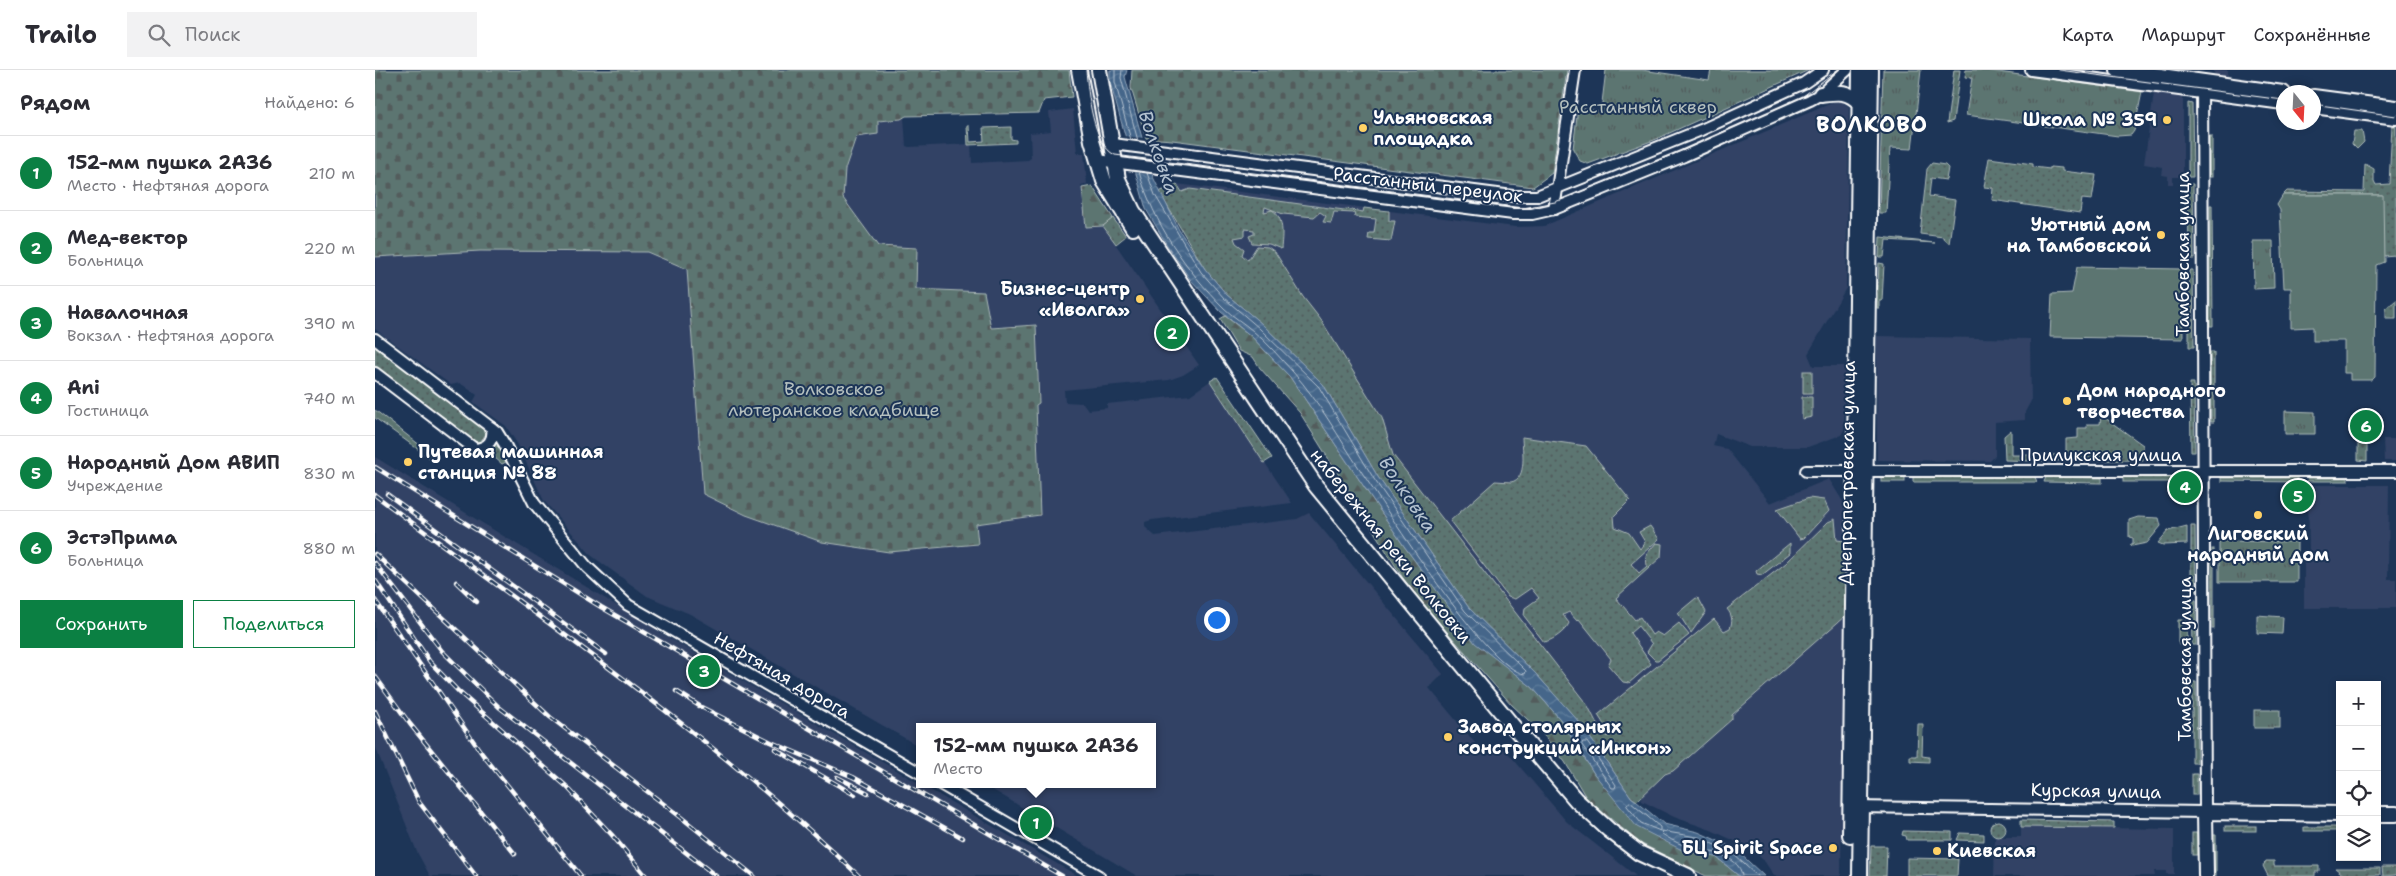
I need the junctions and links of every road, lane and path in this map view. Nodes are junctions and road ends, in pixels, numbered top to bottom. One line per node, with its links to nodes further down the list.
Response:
1 (1099, 70): 19 (street, набережная реки Волковки)
2 (1575, 70): 22 (street)
3 (1847, 70): 12 (street, Расстанный переулок)
4 (1860, 70): 14 (street, Днепропетровская улица)
5 (1871, 70): 27 (street, Днепропетровская улица)
6 (2031, 70): 10 (street)
7 (2118, 70): 10 (street)
8 (1820, 71): 22 (street, Расстанный переулок)
9 (1080, 74): 20 (street, набережная реки Волковки)
10 (2201, 87): 11 (street); 15 (street); 30 (street, Тамбовская улица)
11 (2276, 92)
12 (1821, 94): 14 (street); 23 (street, Расстанный переулок)
13 (2321, 98): 16 (street)
14 (1860, 103): 27 (street, Днепропетровская улица)
15 (2276, 103)
16 (2396, 108)
17 (2321, 109): 18 (street)
18 (2396, 120)
19 (1119, 145): 21 (street, набережная реки Волковки); 22 (street, Расстанный переулок)
20 (1097, 160): 21 (street); 39 (street, набережная реки Волковки)
21 (1115, 162): 23 (street, Расстанный переулок); 40 (street, набережная реки Волковки)
22 (1557, 189): 23 (street)
23 (1554, 209)
24 (375, 339): 26 (street, Нефтяная дорога)
25 (375, 373): 26 (street)
26 (492, 428): 31 (street, Нефтяная дорога)
27 (1860, 470): 28 (street, Прилукская улица); 30 (street, Прилукская улица); 33 (street, Днепропетровская улица)
28 (1806, 471)
29 (2396, 471): 30 (street, Прилукская улица)
30 (2203, 472): 34 (street, Тамбовская улица)
31 (916, 771)
32 (947, 788): 38 (street)
33 (1856, 807): 34 (street, Курская улица); 41 (street, Днепропетровская улица); 42 (street, Днепропетровская улица)
34 (2205, 812): 35 (street, Курская улица); 43 (street, Тамбовская улица)
35 (2336, 814)
36 (2381, 814): 37 (street)
37 (2396, 814)
38 (1099, 876)
39 (1666, 876)
40 (1688, 876)
41 (1850, 876)
42 (1860, 876)
43 (2205, 876)

